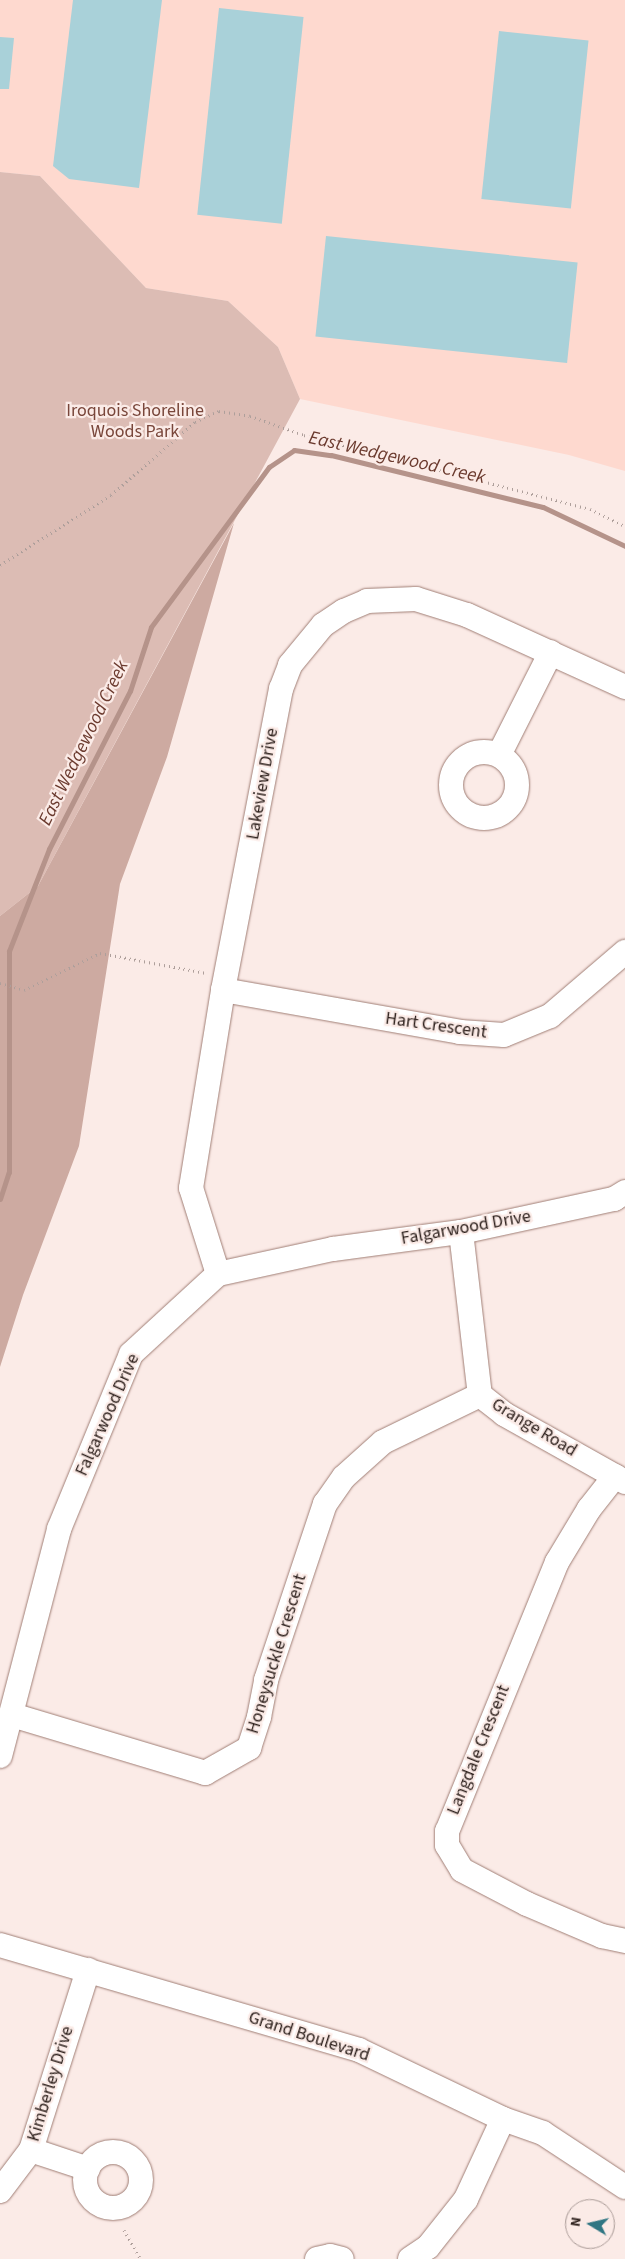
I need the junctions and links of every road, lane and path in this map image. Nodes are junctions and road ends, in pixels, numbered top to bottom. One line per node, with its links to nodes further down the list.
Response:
1 (625, 526): 2 (path)
2 (0, 565)
3 (552, 652): 4 (street, Lakeview Drive); 5 (street); 8 (street, Lakeview Drive)
4 (625, 687)
5 (499, 755)
6 (625, 952): 8 (street, Hart Crescent)
7 (0, 983): 8 (path)
8 (223, 990): 11 (street, Lakeview Drive)
9 (625, 1192): 10 (street, Falgarwood Drive)
10 (461, 1232): 11 (street, Falgarwood Drive); 12 (street, Grange Road)
11 (218, 1274): 14 (street, Falgarwood Drive)
12 (480, 1395): 13 (street, Grange Road); 14 (street, Honeysuckle Crescent)
13 (620, 1479): 16 (street, Langdale Crescent)
14 (12, 1715): 15 (street, Falgarwood Drive)
15 (0, 1756)
16 (625, 1940)
17 (0, 1945): 18 (street, Grand Boulevard)
18 (88, 1970): 19 (street, Grand Boulevard); 20 (street, Kimberley Drive)
19 (504, 2119): 22 (street, Grand Boulevard); 28 (street)
20 (31, 2150): 21 (street); 23 (street, Kimberley Drive)
21 (88, 2168)
22 (625, 2187)
23 (0, 2191)
24 (124, 2230): 25 (path)
25 (141, 2259)
26 (317, 2259): 27 (street)
27 (342, 2259)
28 (410, 2259)

